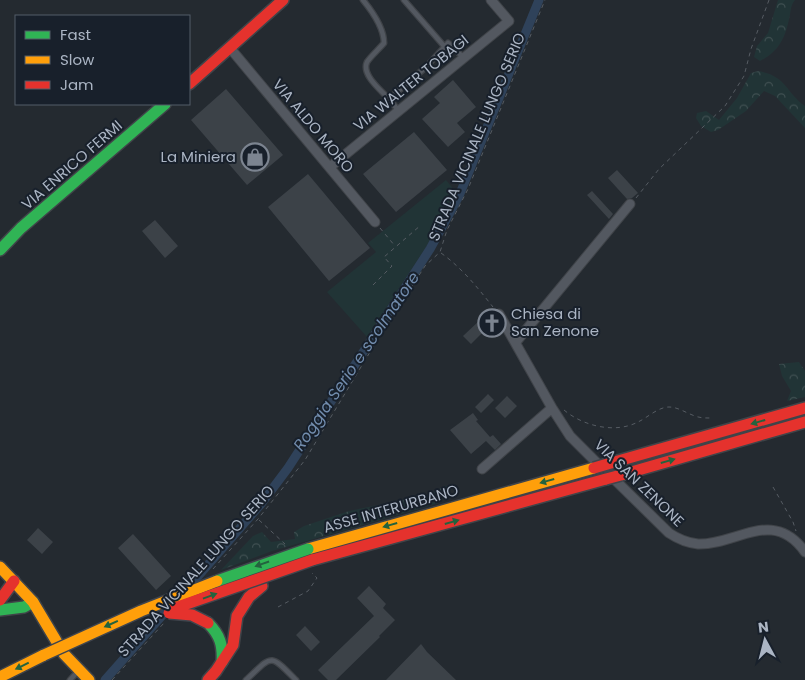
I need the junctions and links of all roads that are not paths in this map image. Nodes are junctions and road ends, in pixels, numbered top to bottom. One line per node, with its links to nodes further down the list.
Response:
1 (283, 0): 6 (main road)
2 (363, 0): 9 (lane)
3 (404, 0): 5 (lane)
4 (491, 0): 7 (street, VIA WALTER TOBAGI)
5 (444, 46): 7 (lane); 9 (lane)
6 (230, 48): 8 (main road); 12 (street, VIA ALDO MORO)
7 (464, 58): 11 (street, VIA WALTER TOBAGI)
8 (190, 83)
9 (390, 99): 11 (lane)
10 (165, 105): 15 (main road, VIA ENRICO FERMI)
11 (399, 111): 12 (street, VIA WALTER TOBAGI)
12 (330, 167): 14 (street, VIA ALDO MORO)
13 (630, 204): 17 (street)
14 (375, 222)
15 (0, 250)
16 (498, 314): 17 (street, VIA SAN ZENONE)
17 (516, 342): 18 (street, VIA SAN ZENONE)
18 (552, 408): 21 (street); 22 (street, VIA SAN ZENONE)
19 (805, 408): 23 (main road, ASSE INTERURBANO, one-way to 23, bridge)
20 (805, 422): 23 (main road, ASSE INTERURBANO, one-way to 20, bridge)
21 (482, 469)
22 (802, 549)
23 (310, 554): 29 (main road, ASSE INTERURBANO, one-way to 23, bridge); 30 (main road, ASSE INTERURBANO, one-way to 30, bridge); 31 (main road, bridge)
24 (0, 567): 25 (main road)
25 (14, 581): 26 (main road); 27 (main road)
26 (0, 600)
27 (33, 602): 28 (main road); 32 (main road)
28 (0, 610)
29 (164, 617): 30 (main road, ASSE INTERURBANO); 31 (main road, bridge)
30 (47, 660): 33 (main road, ASSE INTERURBANO, one-way to 33); 34 (main road, ASSE INTERURBANO)
31 (222, 662): 37 (main road)
32 (79, 670): 35 (lane); 36 (main road)
33 (0, 677)
34 (18, 680)
35 (70, 680)
36 (89, 680)
37 (208, 680)
38 (246, 680): 39 (lane)
39 (296, 680)

